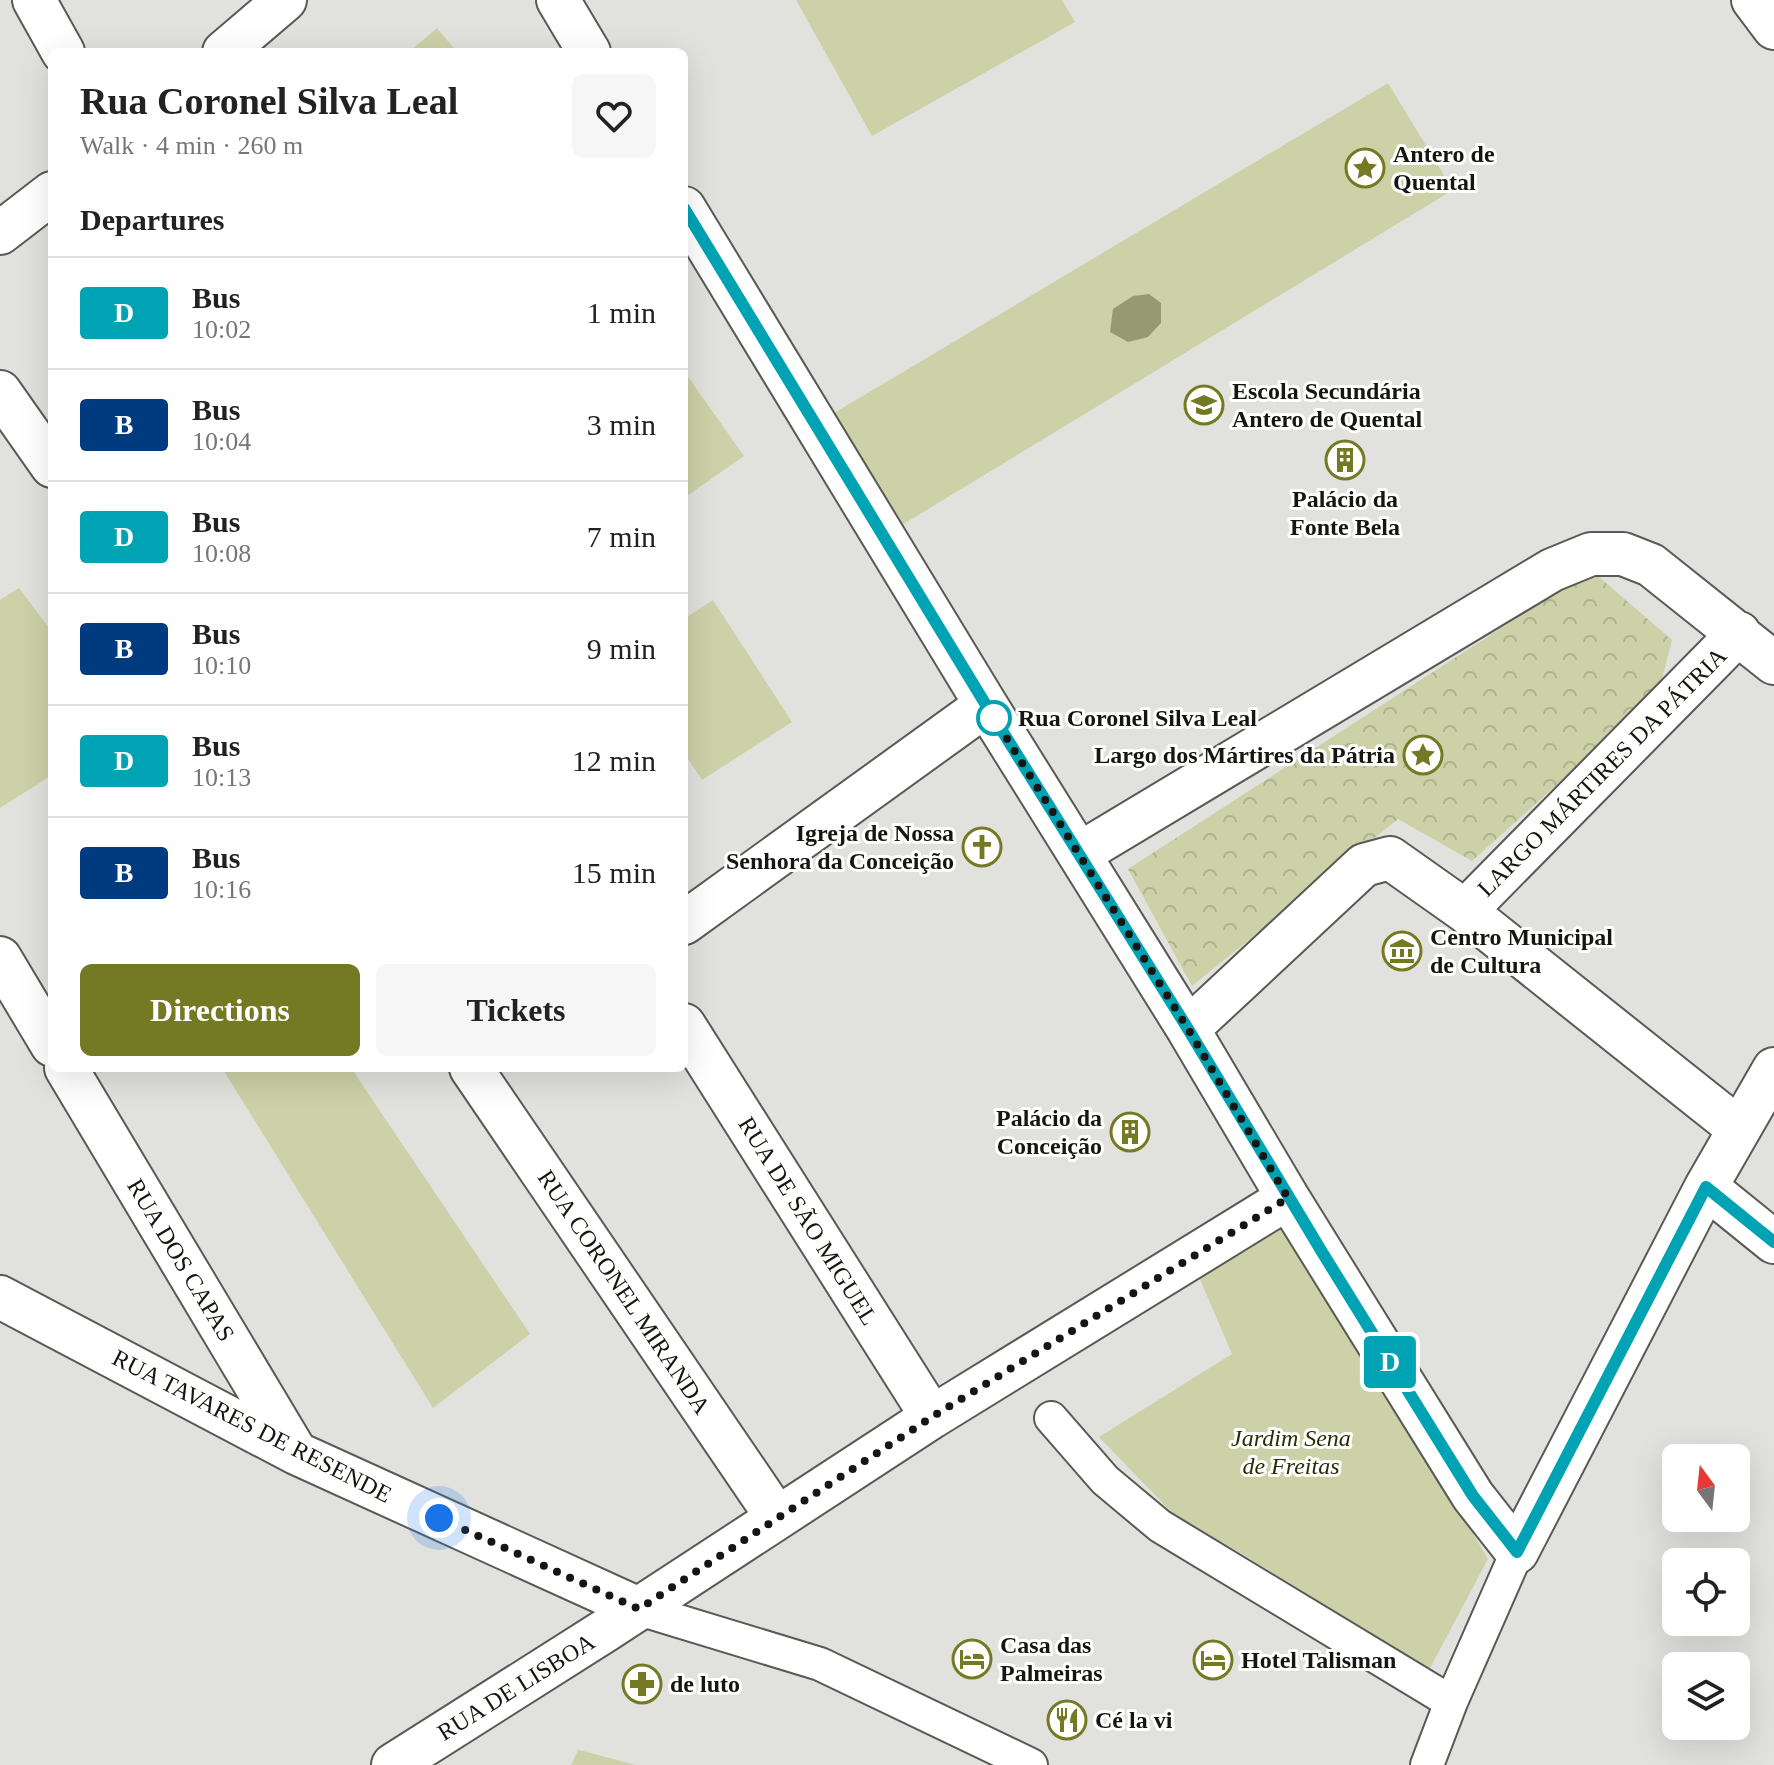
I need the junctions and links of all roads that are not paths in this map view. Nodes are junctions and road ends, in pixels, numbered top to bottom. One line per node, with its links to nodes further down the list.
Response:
1 (34, 0): 6 (street)
2 (285, 0): 7 (street)
3 (558, 0): 8 (street)
4 (1753, 0): 5 (street)
5 (1774, 28)
6 (61, 48)
7 (229, 48)
8 (587, 48)
9 (48, 196): 11 (street)
10 (688, 215): 16 (street)
11 (0, 233)
12 (0, 392): 13 (street)
13 (48, 460)
14 (1739, 633): 15 (street); 17 (street); 18 (street, LARGO MÁRTIRES DA PÁTRIA)
15 (1774, 663)
16 (986, 705): 17 (street); 19 (street)
17 (1079, 854): 21 (street)
18 (1465, 911): 21 (street); 27 (street)
19 (688, 920)
20 (0, 958): 23 (street)
21 (1188, 1029): 29 (street)
22 (688, 1031): 32 (street, RUA DE SÃO MIGUEL)
23 (48, 1038)
24 (1774, 1069): 27 (street)
25 (68, 1072): 34 (street, RUA DOS CAPAS)
26 (474, 1072): 35 (street, RUA CORONEL MIRANDA)
27 (1739, 1129): 28 (street)
28 (1706, 1187): 30 (street); 36 (street)
29 (1288, 1198): 32 (street, RUA DE LISBOA); 36 (street)
30 (1774, 1242)
31 (0, 1297): 34 (street, RUA TAVARES DE RESENDE)
32 (932, 1417): 35 (street, RUA DE LISBOA)
33 (1051, 1418): 38 (street)
34 (296, 1453): 37 (street, RUA TAVARES DE RESENDE)
35 (776, 1516): 37 (street, RUA DE LISBOA)
36 (1517, 1552): 38 (street)
37 (639, 1609): 39 (street, RUA DE LISBOA); 40 (street)
38 (1451, 1702): 41 (street)
39 (393, 1765)
40 (1031, 1765)
41 (1427, 1765)

